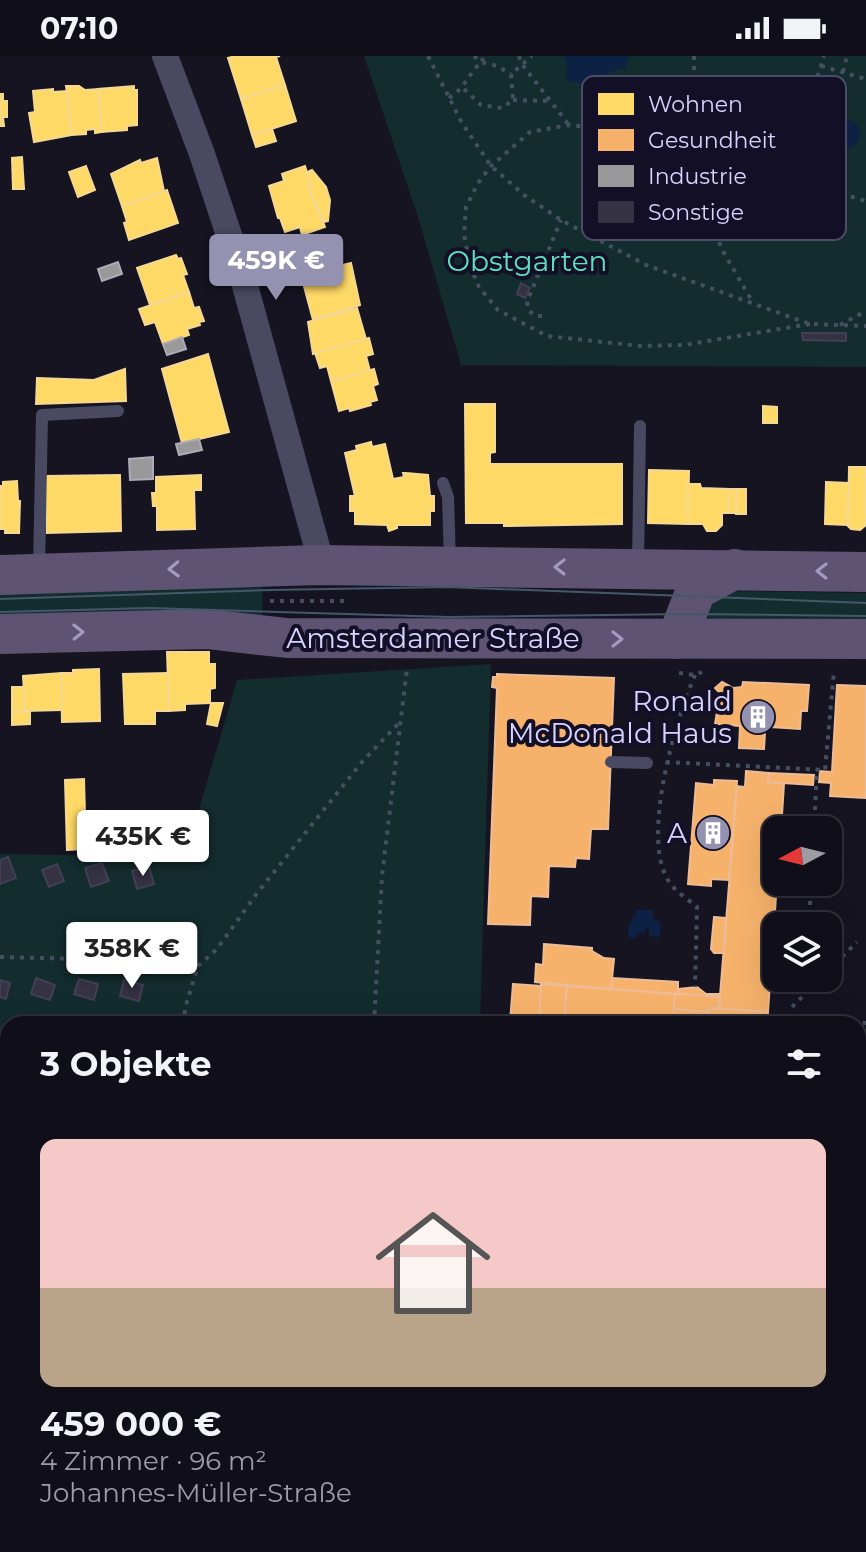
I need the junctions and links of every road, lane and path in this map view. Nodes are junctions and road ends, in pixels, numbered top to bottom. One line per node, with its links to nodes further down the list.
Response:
1 (165, 56): 40 (street)
2 (428, 56): 19 (path)
3 (474, 56): 10 (path)
4 (485, 56): 10 (path)
5 (519, 56): 11 (path)
6 (532, 56): 11 (path)
7 (694, 56): 15 (path)
8 (824, 56): 12 (path)
9 (847, 56): 13 (path)
10 (481, 62): 14 (path); 18 (path)
11 (521, 63): 14 (path); 21 (path)
12 (821, 66): 13 (path); 16 (path)
13 (843, 72): 17 (path)
14 (511, 74): 20 (path)
15 (693, 76)
16 (818, 76)
17 (866, 79)
18 (464, 89): 19 (path); 20 (path)
19 (449, 98): 24 (path)
20 (513, 100): 21 (path)
21 (550, 101): 22 (path)
22 (569, 125): 23 (path); 24 (path)
23 (582, 127)
24 (491, 166): 27 (path); 34 (path)
25 (846, 195): 26 (path)
26 (866, 201)
27 (561, 220): 28 (path); 33 (path)
28 (582, 231)
29 (599, 240): 31 (path)
30 (718, 240): 31 (path)
31 (752, 302): 34 (path)
32 (866, 311): 35 (path)
33 (542, 316)
34 (810, 324): 35 (path)
35 (839, 325): 36 (path)
36 (866, 326)
37 (118, 411): 45 (lane)
38 (640, 426): 42 (lane)
39 (443, 483): 41 (lane)
40 (318, 565): 41 (main road); 45 (main road, one-way to 45)
41 (450, 566): 42 (main road, one-way to 41)
42 (638, 568): 43 (main road)
43 (735, 569): 44 (main road, one-way to 43); 49 (main road)
44 (866, 572)
45 (19, 574)
46 (270, 601): 47 (path)
47 (346, 601)
48 (0, 634): 49 (main road, Amsterdamer Straße, one-way to 49)
49 (677, 639): 50 (main road, Amsterdamer Straße)
50 (866, 639)
51 (405, 659): 54 (path)
52 (834, 667): 58 (path)
53 (695, 675): 56 (path)
54 (399, 723): 69 (path); 70 (path)
55 (611, 762): 57 (lane)
56 (666, 762): 57 (path); 58 (path); 66 (path)
57 (647, 763)
58 (817, 769): 59 (path)
59 (815, 816)
60 (810, 896): 61 (path)
61 (810, 905)
62 (857, 942): 64 (path)
63 (0, 957): 65 (path)
64 (842, 957)
65 (162, 961)
66 (695, 987)
67 (807, 992): 68 (path)
68 (792, 1007)
69 (184, 1016)
70 (374, 1016)

